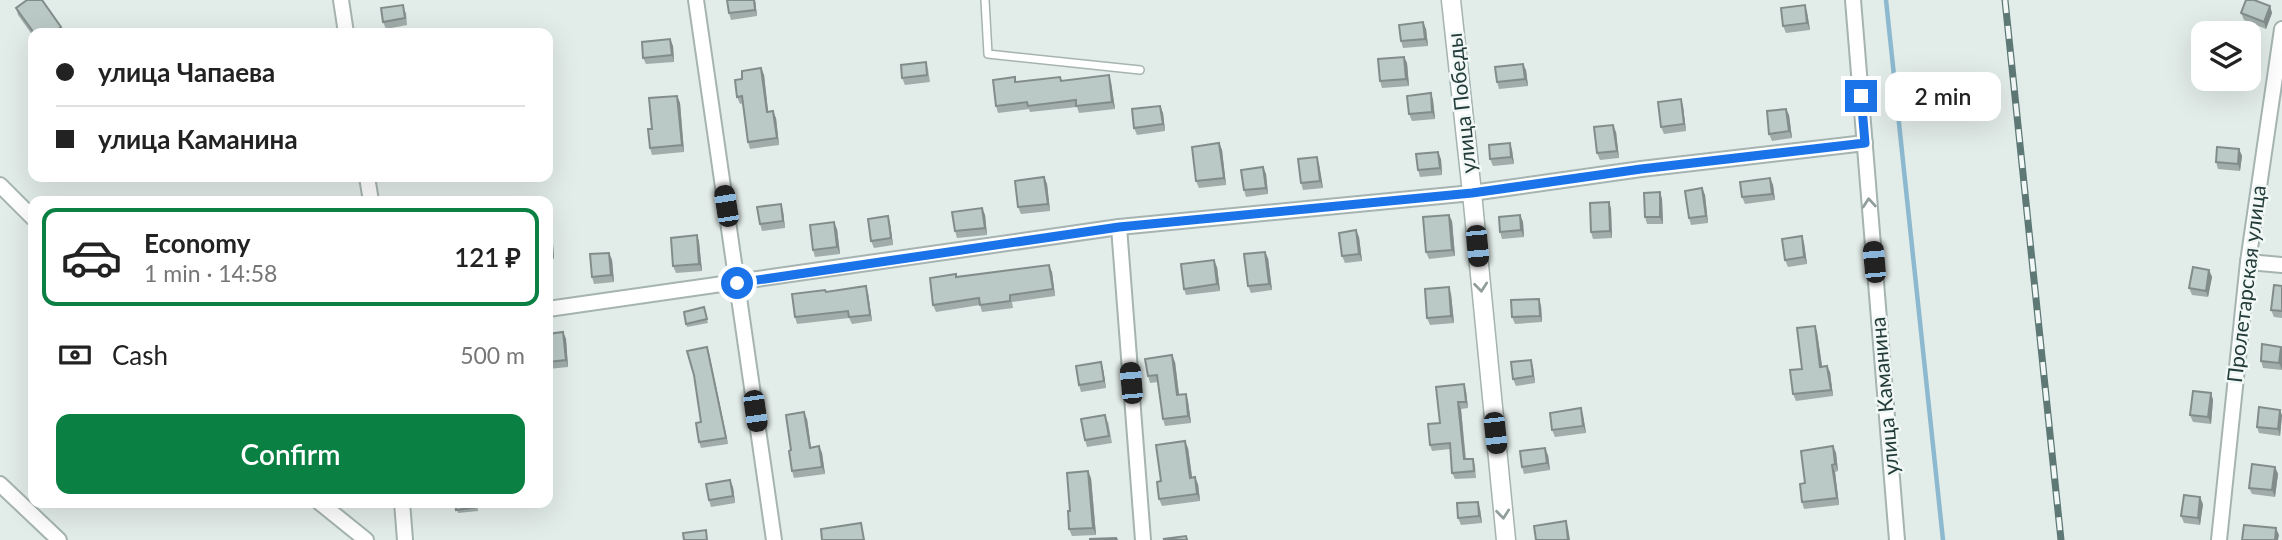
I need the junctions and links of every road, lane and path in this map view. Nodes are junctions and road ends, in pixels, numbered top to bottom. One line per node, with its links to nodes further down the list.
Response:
1 (341, 0): 6 (street)
2 (696, 0): 16 (street)
3 (985, 0): 8 (lane)
4 (1451, 0): 11 (street, улица Победы)
5 (1853, 0): 9 (street, улица Каманина)
6 (345, 28)
7 (2282, 29): 14 (street, Пролетарская улица)
8 (1140, 70)
9 (1865, 143): 11 (street); 27 (street, улица Каманина, one-way to 9)
10 (0, 185): 12 (street)
11 (1472, 193): 13 (street); 26 (street, улица Победы, one-way to 26)
12 (28, 213)
13 (1119, 227): 16 (street); 25 (street)
14 (2248, 262): 15 (street); 28 (street, Пролетарская улица)
15 (2282, 265)
16 (737, 283): 17 (street); 24 (street)
17 (553, 308)
18 (0, 484): 21 (street)
19 (326, 508): 22 (street)
20 (402, 508): 23 (street)
21 (59, 540)
22 (366, 540)
23 (405, 540)
24 (774, 540)
25 (1143, 540)
26 (1506, 540)
27 (1897, 540)
28 (2220, 540)

